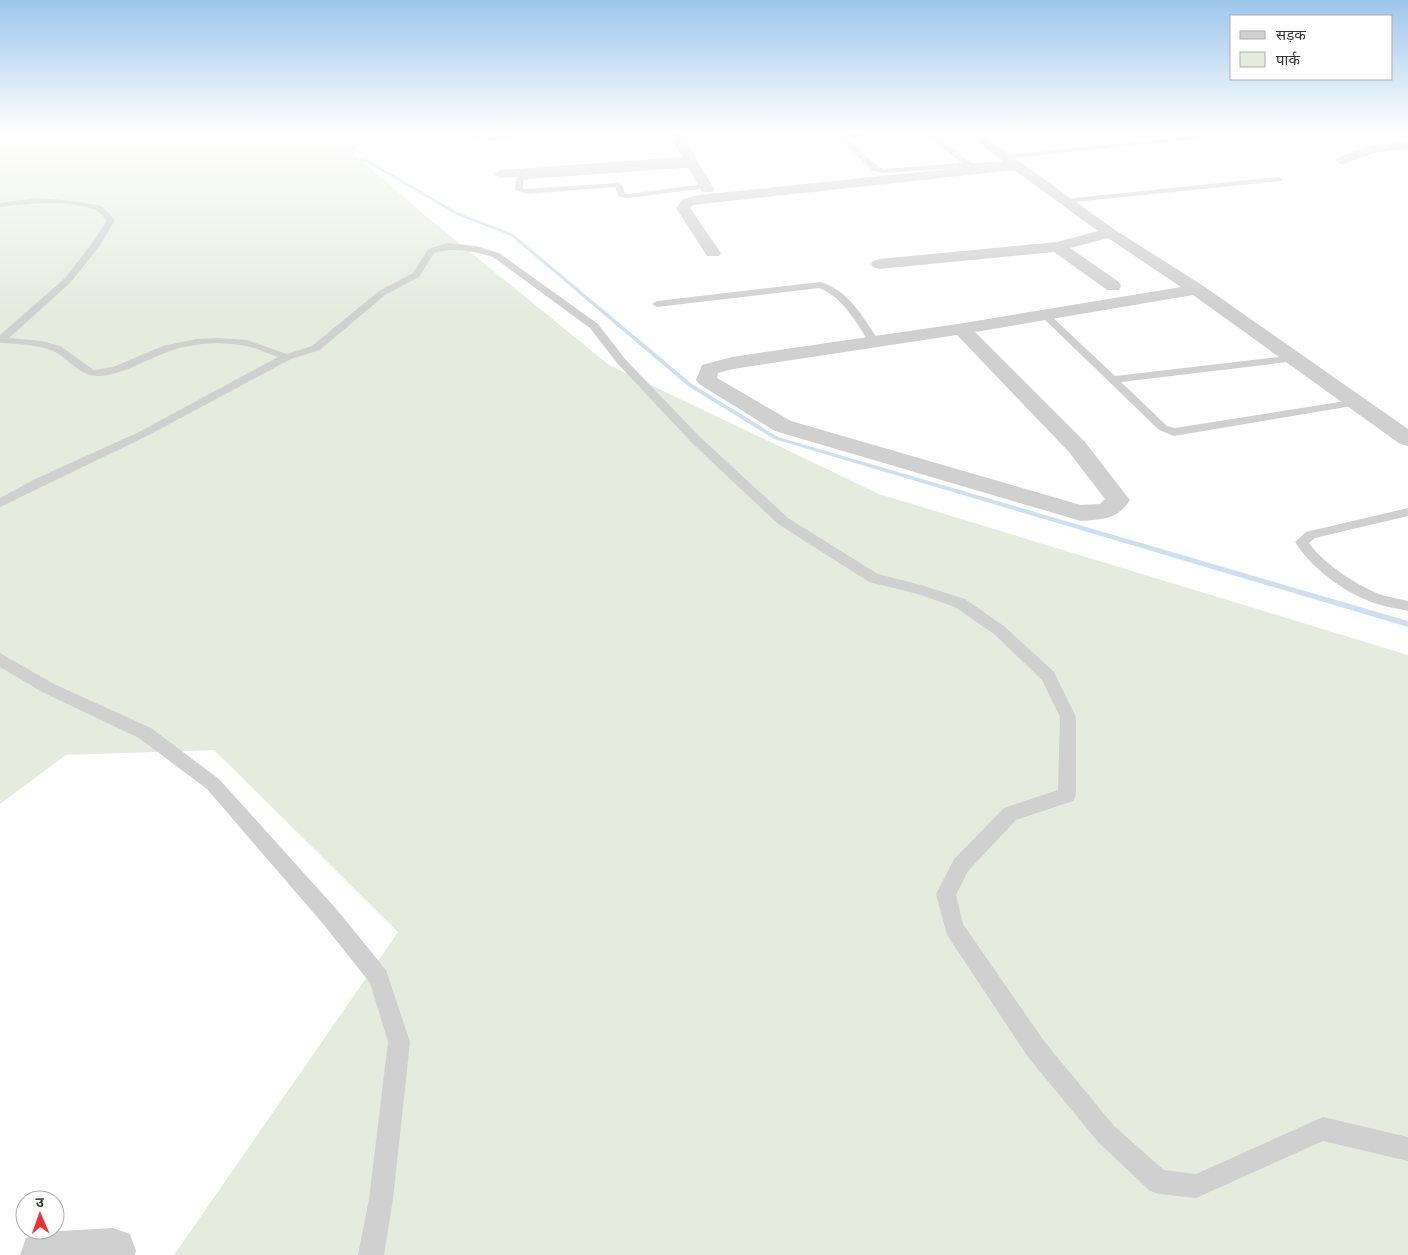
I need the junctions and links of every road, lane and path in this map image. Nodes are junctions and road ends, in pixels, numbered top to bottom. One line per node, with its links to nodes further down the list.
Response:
1 (621, 193): 2 (lane)
2 (658, 193)
3 (753, 193): 10 (street)
4 (1053, 193): 6 (street)
5 (1147, 193): 6 (lane)
6 (1065, 201): 8 (street)
7 (0, 205): 18 (lane)
8 (1110, 233): 9 (street); 13 (street)
9 (1058, 247): 11 (street); 12 (street)
10 (713, 253)
11 (879, 264)
12 (1113, 286)
13 (1196, 289): 15 (street); 19 (street)
14 (658, 304): 17 (lane)
15 (1045, 315): 16 (street); 20 (lane)
16 (961, 328): 17 (street); 17 (street)
17 (876, 344)
18 (286, 357): 23 (lane); 27 (lane)
19 (1296, 358): 20 (lane); 21 (street)
20 (1113, 380): 21 (lane)
21 (1358, 402): 22 (street)
22 (1408, 439)
23 (0, 503)
24 (1408, 512): 25 (lane)
25 (1408, 606)
26 (0, 660): 30 (lane)
27 (1408, 1149)
28 (113, 1251): 29 (street)
29 (43, 1255)
30 (371, 1255)

